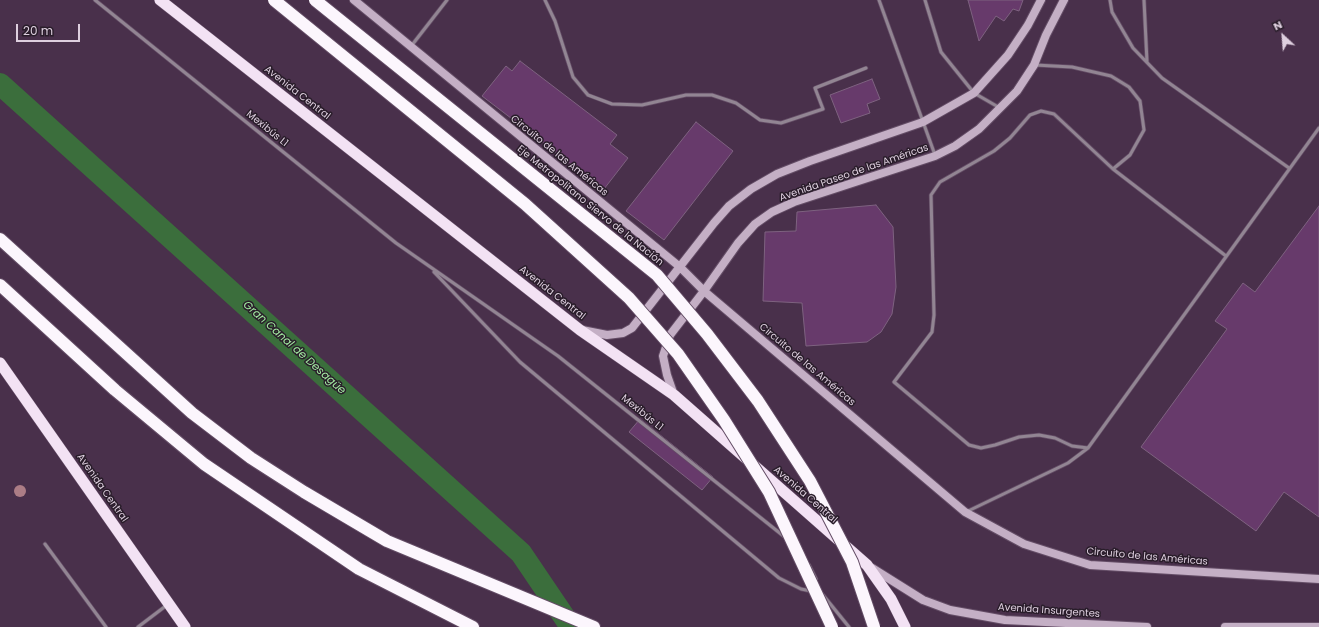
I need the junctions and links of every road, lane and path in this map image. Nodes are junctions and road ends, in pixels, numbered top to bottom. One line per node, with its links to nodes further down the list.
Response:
1 (95, 0): 28 (lane, Mexibús L1)
2 (160, 0): 31 (highway, Avenida Central)
3 (274, 0): 46 (highway, bridge)
4 (315, 0): 48 (highway, Eje Metropolitano Siervo de la Nación, bridge)
5 (354, 0): 14 (main road, Circuito de las Américas)
6 (447, 0): 14 (lane)
7 (545, 0): 17 (lane)
8 (880, 0): 20 (lane)
9 (925, 0): 18 (lane)
10 (1041, 0): 18 (main road)
11 (1064, 0): 16 (main road, Avenida Paseo de las Américas)
12 (1110, 0): 15 (lane)
13 (1144, 0): 15 (lane)
14 (411, 47): 27 (main road, Circuito de las Américas)
15 (1146, 62): 23 (lane)
16 (1034, 65): 19 (main road, Avenida Paseo de las Américas); 24 (lane)
17 (866, 68)
18 (974, 93): 19 (lane); 20 (main road)
19 (1001, 108): 22 (main road, Avenida Paseo de las Américas)
20 (923, 122): 22 (lane); 27 (main road)
21 (1319, 128): 23 (lane)
22 (935, 156): 30 (main road, Avenida Paseo de las Américas)
23 (1289, 168): 26 (lane)
24 (1113, 169): 26 (lane); 34 (lane)
25 (0, 238): 45 (highway)
26 (1226, 256): 34 (lane)
27 (680, 267): 30 (main road, Circuito de las Américas); 31 (main road)
28 (430, 268): 39 (lane, Mexibús L1); 39 (lane, Mexibús L1)
29 (0, 285): 44 (highway)
30 (704, 291): 33 (main road, Avenida Paseo de las Américas); 35 (main road, Circuito de las Américas)
31 (580, 330): 33 (highway, Avenida Central)
32 (0, 363): 40 (highway, Avenida Central)
33 (674, 395): 37 (highway, Avenida Central)
34 (1088, 448): 35 (lane)
35 (965, 512): 38 (main road, Circuito de las Américas)
36 (45, 544): 41 (lane)
37 (867, 565): 49 (highway, Avenida Central); 50 (main road, Avenida Insurgentes)
38 (1319, 579)
39 (820, 592): 47 (lane, Mexibús L1)
40 (169, 604): 42 (lane); 43 (highway, Avenida Central)
41 (106, 627)
42 (138, 627)
43 (185, 627)
44 (473, 627)
45 (594, 627)
46 (832, 627)
47 (849, 627)
48 (874, 627)
49 (905, 627)
50 (1147, 627)
51 (1225, 627): 52 (main road)
52 (1319, 627)

